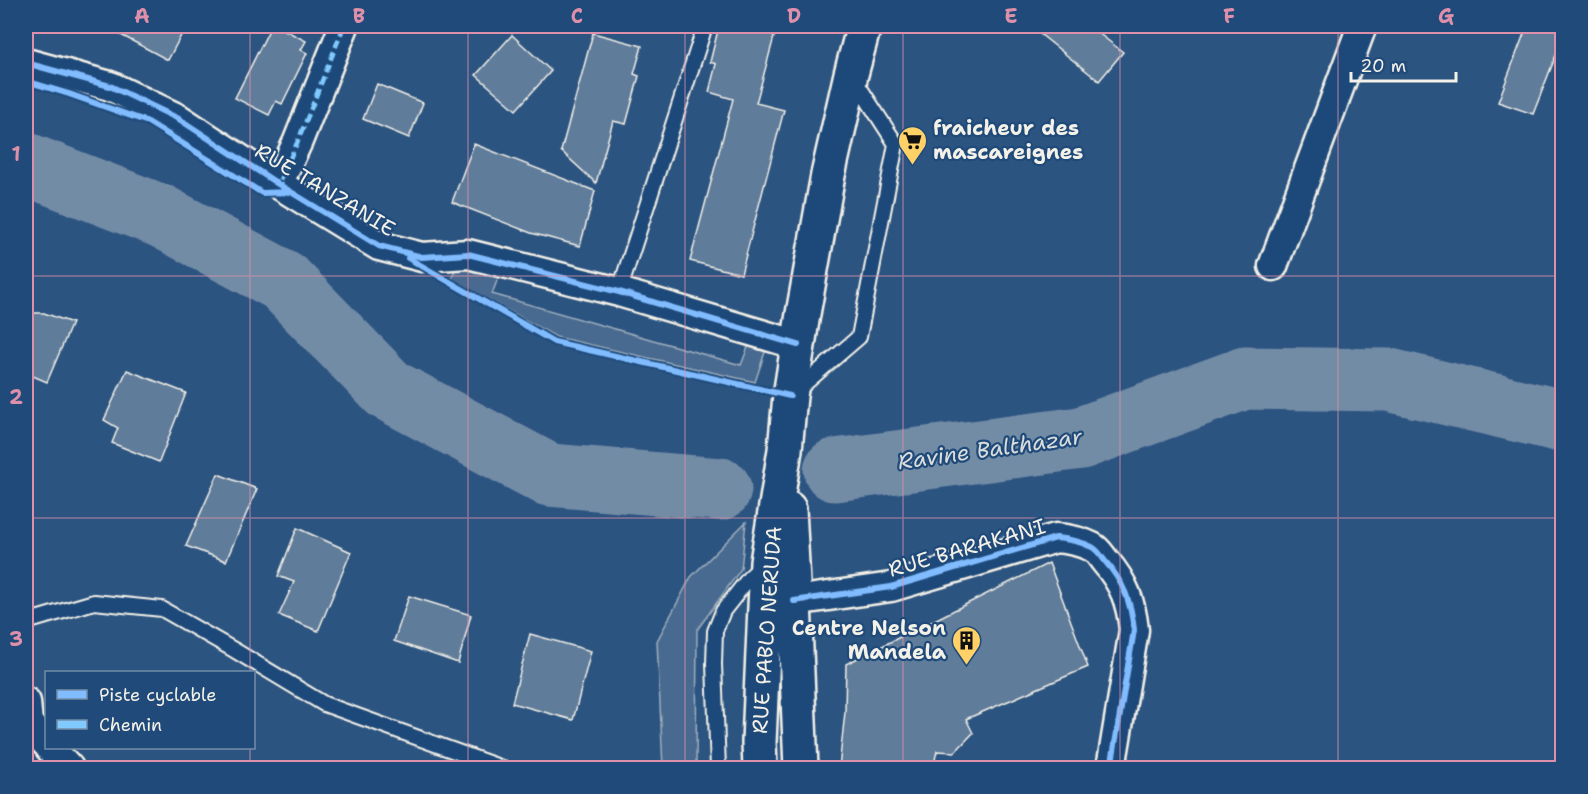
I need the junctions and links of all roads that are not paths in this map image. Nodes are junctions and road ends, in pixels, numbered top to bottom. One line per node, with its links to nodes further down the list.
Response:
1 (344, 26): 7 (street)
2 (705, 26): 9 (lane)
3 (864, 26): 6 (main road)
4 (1362, 26): 8 (street)
5 (26, 63): 7 (street, RUE TANZANIE)
6 (850, 74): 10 (main road); 11 (lane)
7 (278, 184): 9 (street, RUE TANZANIE)
8 (1273, 266)
9 (620, 292): 10 (street, RUE TANZANIE)
10 (798, 345): 11 (main road)
11 (790, 396): 12 (main road)
12 (785, 450): 13 (main road, RUE PABLO NERUDA); 14 (main road, RUE PABLO NERUDA)
13 (766, 562): 21 (lane); 22 (main road, RUE PABLO NERUDA)
14 (794, 601): 23 (main road, RUE PABLO NERUDA); 24 (street, RUE BARAKANI)
15 (26, 622): 20 (lane)
16 (26, 716): 17 (street)
17 (45, 743)
18 (52, 749): 19 (street)
19 (69, 768)
20 (502, 768)
21 (718, 768)
22 (760, 768)
23 (801, 768)
24 (1111, 768)

